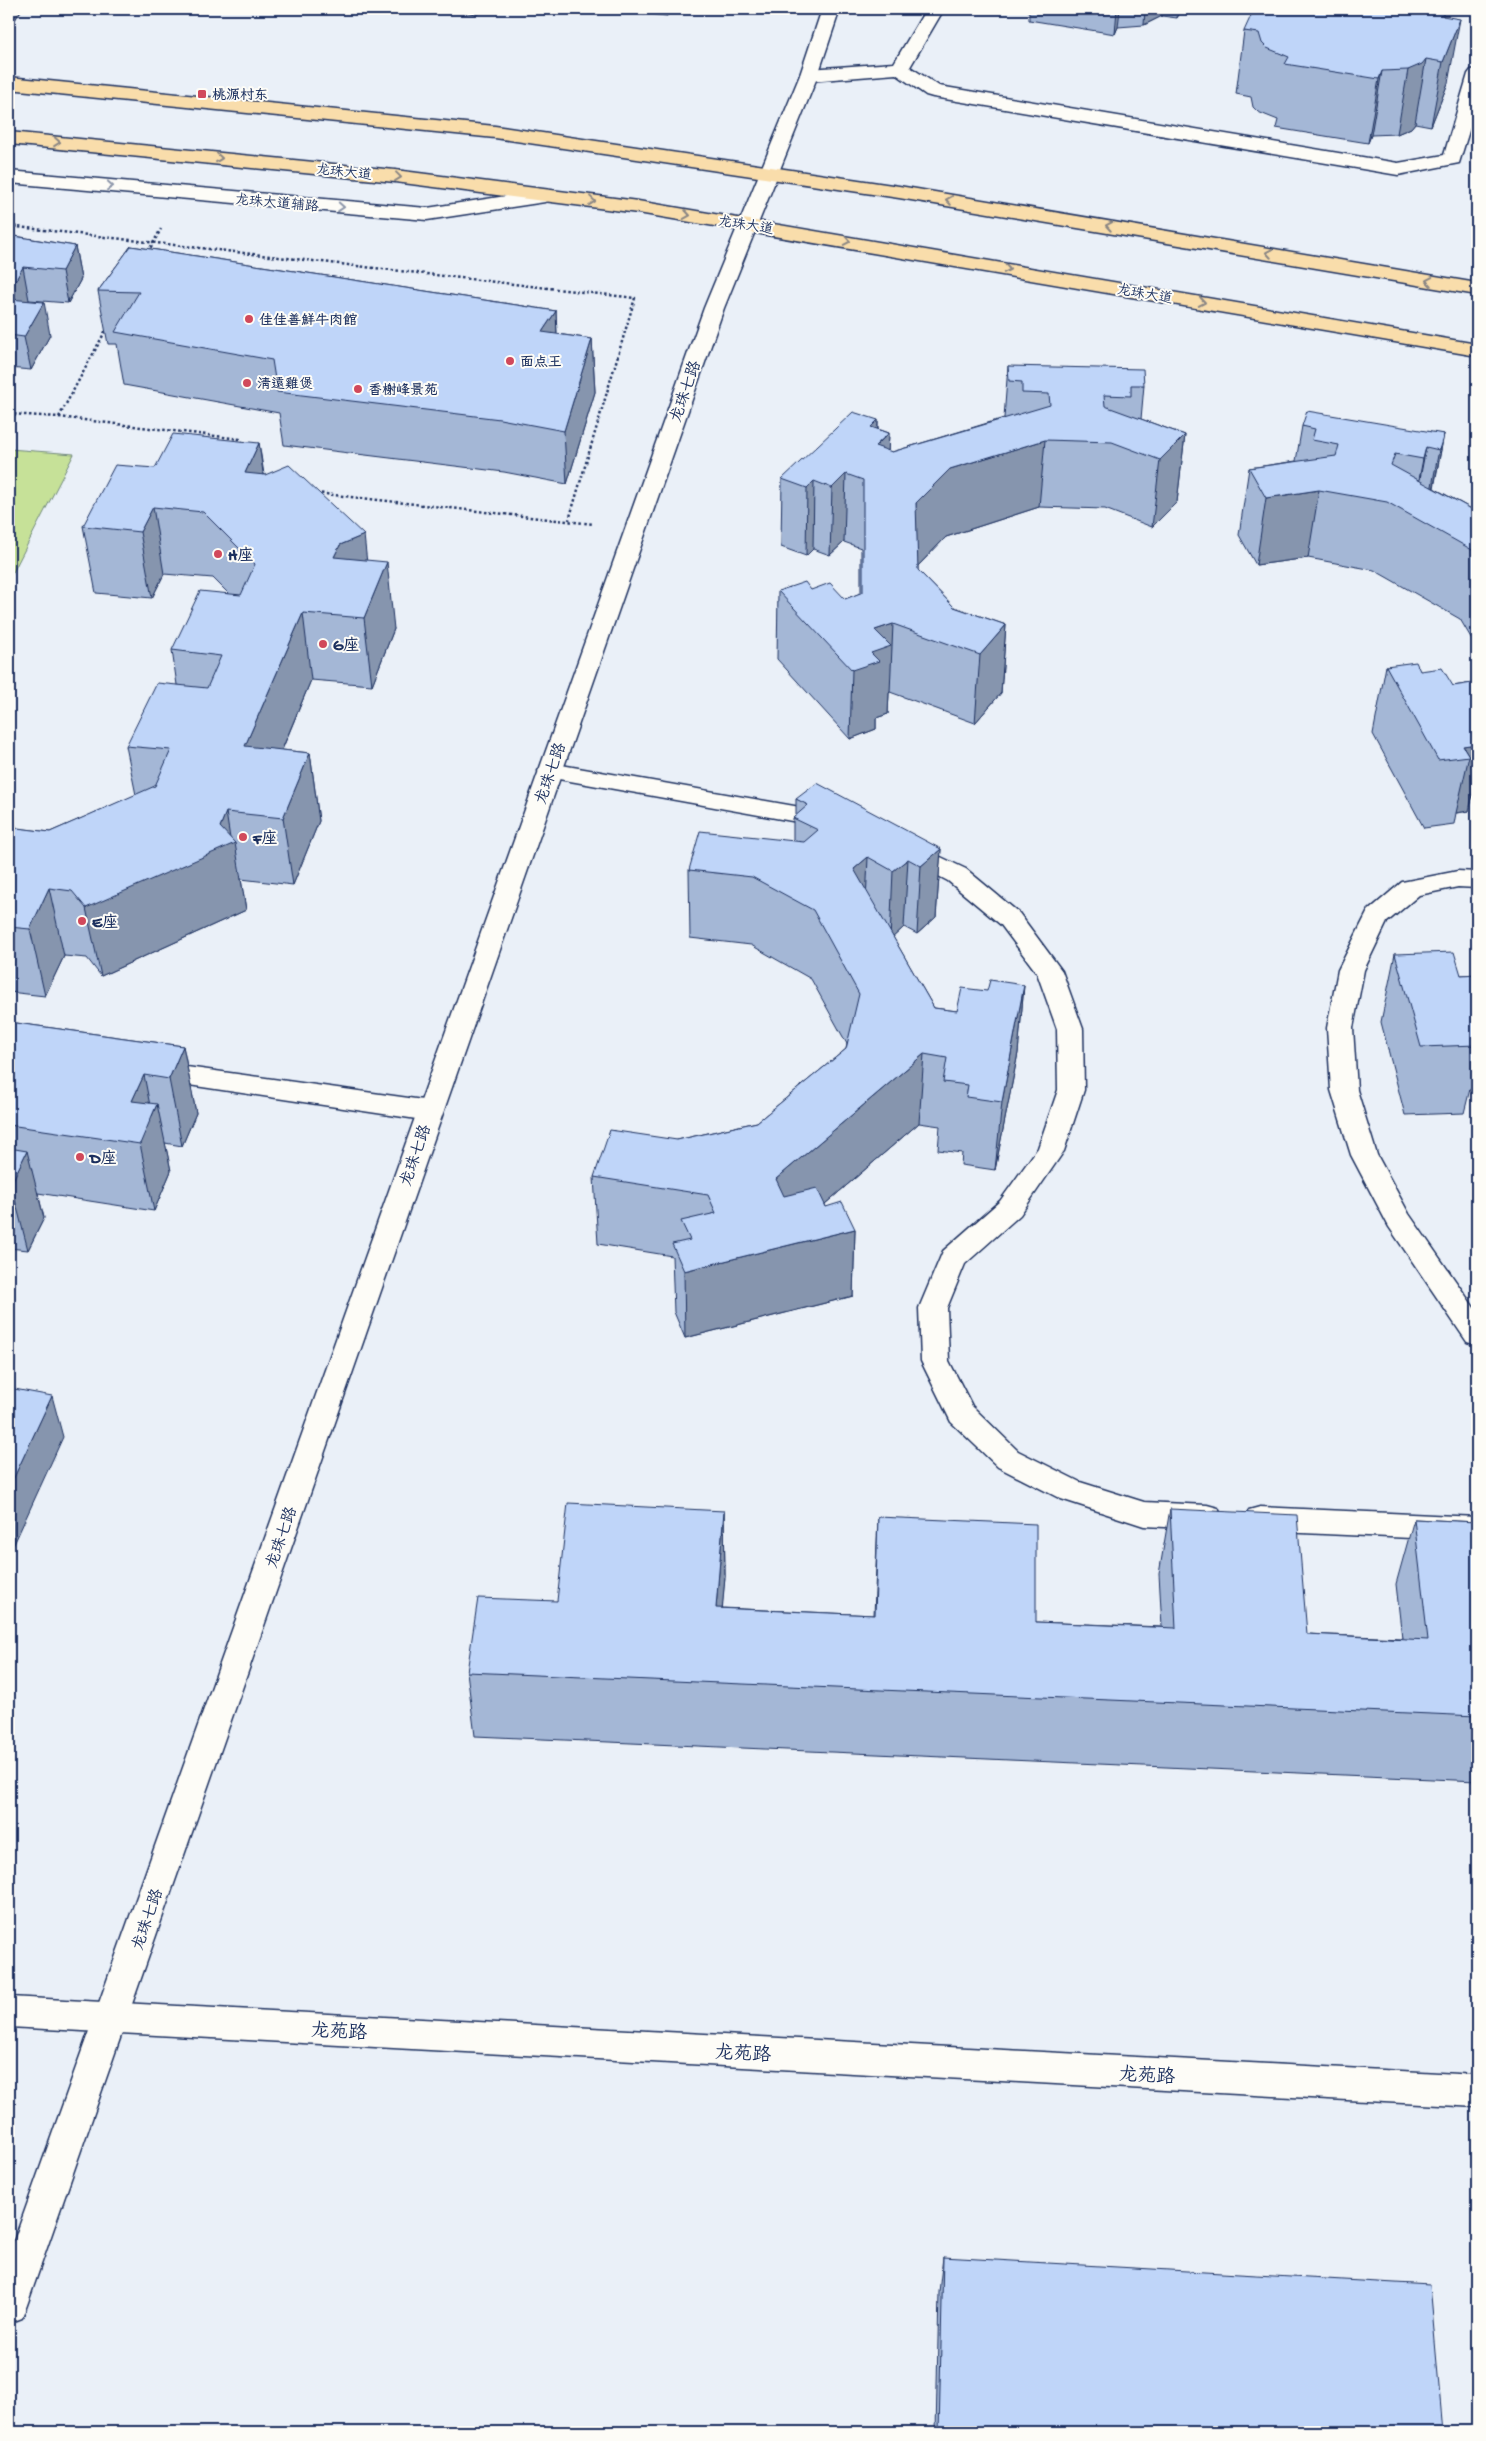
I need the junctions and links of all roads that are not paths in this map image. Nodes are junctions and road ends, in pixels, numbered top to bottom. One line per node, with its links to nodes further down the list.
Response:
1 (12, 9): 4 (street)
2 (831, 9): 7 (street, 龙珠七路)
3 (935, 9): 5 (street)
4 (9, 14)
5 (900, 68): 6 (street); 7 (street)
6 (1477, 74)
7 (809, 75): 10 (street, 龙珠七路)
8 (9, 83): 10 (main road)
9 (9, 138): 12 (main road, 龙珠大道, one-way to 12)
10 (769, 172): 13 (street, 龙珠七路); 14 (main road, one-way to 10)
11 (9, 177): 12 (street, 龙珠大道辅路, one-way to 12)
12 (545, 196): 13 (main road, 龙珠大道, one-way to 13)
13 (748, 224): 15 (main road, 龙珠大道, one-way to 15); 16 (street, 龙珠七路)
14 (1477, 289)
15 (1477, 350)
16 (550, 771): 17 (street); 21 (street, 龙珠七路)
17 (854, 830)
18 (882, 838): 23 (street)
19 (1477, 880): 22 (street)
20 (126, 1067): 21 (street)
21 (430, 1111): 25 (street, 龙珠七路)
22 (1477, 1334)
23 (1477, 1529)
24 (9, 2012): 25 (street, 龙苑路)
25 (111, 2018): 26 (street, 龙苑路); 27 (street, 龙珠七路)
26 (1477, 2091)
27 (9, 2305)

